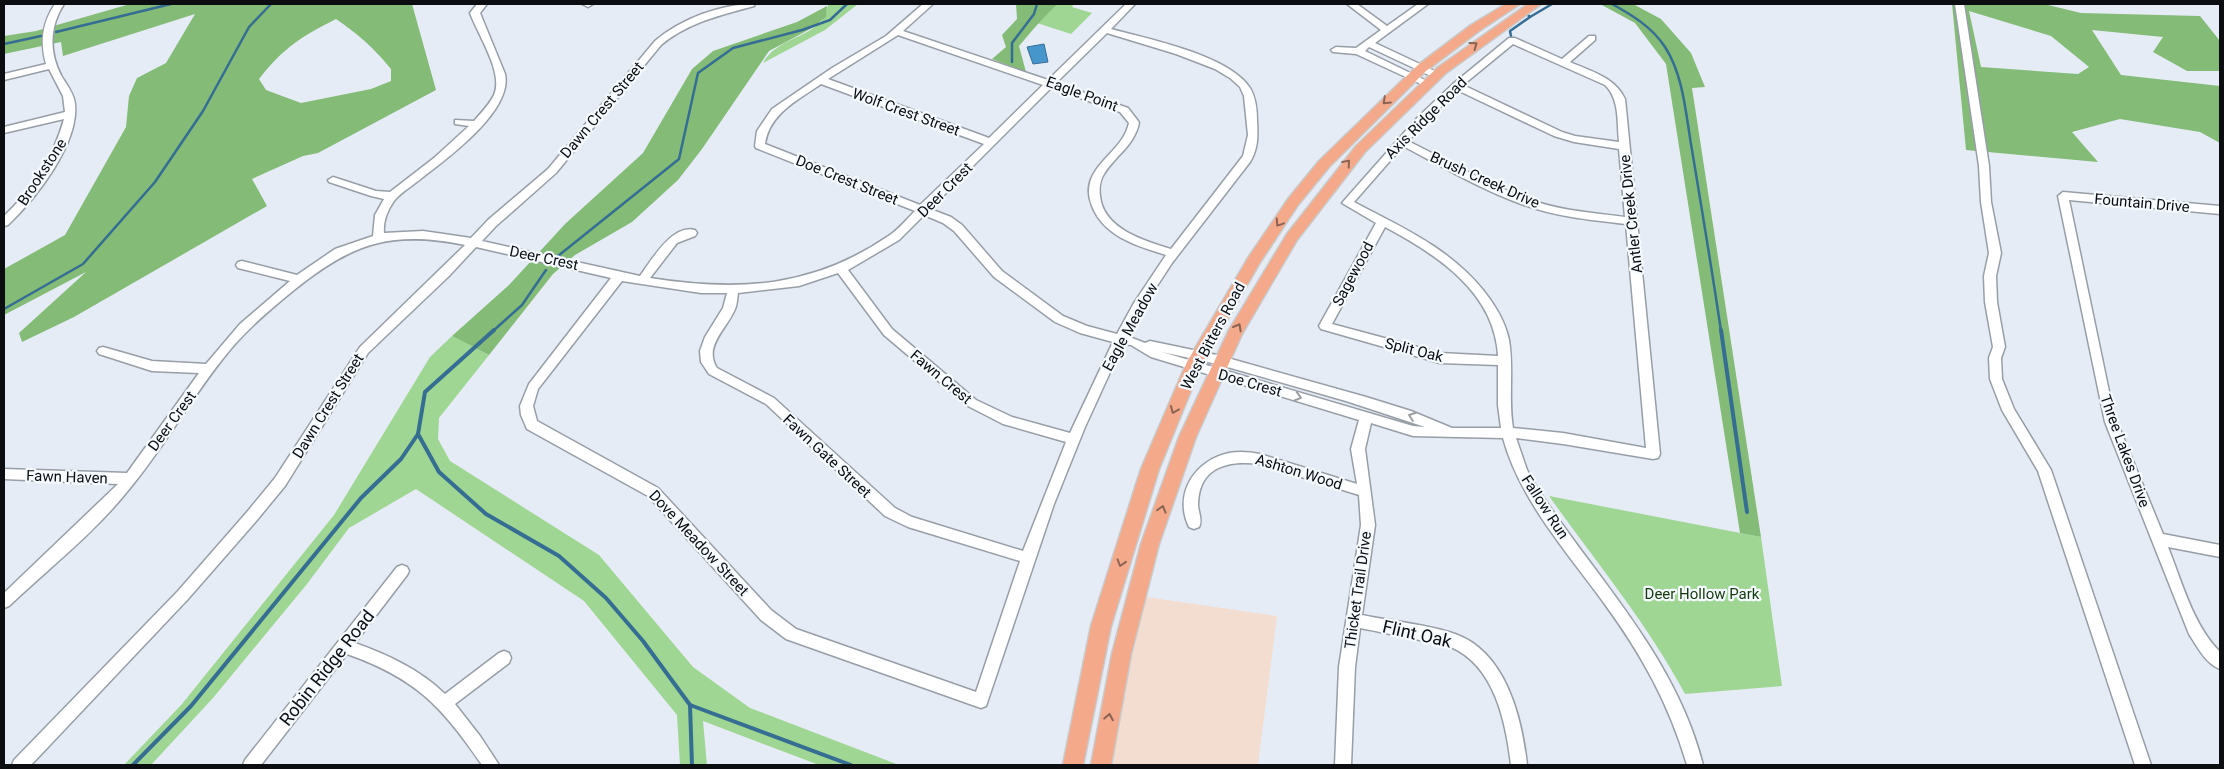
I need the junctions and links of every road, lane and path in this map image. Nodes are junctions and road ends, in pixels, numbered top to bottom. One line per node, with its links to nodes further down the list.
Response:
1 (59, 4): 22 (street)
2 (482, 4): 30 (street)
3 (751, 4): 46 (street, Dawn Crest Street)
4 (928, 4): 13 (street, Doe Crest Street)
5 (1131, 4): 11 (street, Deer Crest)
6 (1351, 4): 12 (street)
7 (1424, 4): 12 (street)
8 (1514, 4): 23 (main road, West Bitters Road)
9 (1535, 4): 23 (main road, West Bitters Road, one-way to 9)
10 (1959, 4): 90 (street)
11 (1105, 30): 26 (street, Deer Crest); 47 (street, Eagle Meadow)
12 (1387, 30): 16 (street)
13 (898, 32): 25 (street, Doe Crest Street); 26 (street, Eagle Point)
14 (1592, 38): 21 (street)
15 (1512, 40): 21 (street, Antler Creek Drive); 27 (street, Axis Ridge Road)
16 (1368, 43): 18 (street); 19 (street)
17 (1336, 50): 18 (street)
18 (1358, 51): 20 (street)
19 (1393, 55): 20 (street); 23 (street)
20 (1383, 62): 23 (street)
21 (1563, 63): 34 (street, Antler Creek Drive)
22 (51, 66): 24 (street); 28 (street)
23 (1424, 76): 58 (main road, West Bitters Road, one-way to 58); 60 (main road, West Bitters Road, one-way to 23)
24 (4, 77)
25 (820, 80): 33 (street, Wolf Crest Street); 39 (street, Doe Crest Street)
26 (1051, 83): 33 (street, Deer Crest); 47 (street, Eagle Point)
27 (1456, 86): 32 (street, Axis Ridge Road); 34 (street)
28 (71, 114): 31 (street); 42 (street, Brookstone)
29 (459, 122): 30 (street)
30 (476, 124): 36 (street)
31 (4, 130)
32 (1401, 141): 38 (street, Axis Ridge Road); 41 (street, Brush Creek Drive)
33 (992, 143): 39 (street, Deer Crest)
34 (1624, 146): 41 (street, Antler Creek Drive)
35 (333, 180): 36 (street)
36 (392, 196): 45 (street)
37 (2063, 196): 40 (street, Fountain Drive); 71 (street, Three Lakes Drive)
38 (1347, 203): 43 (street, Fallow Run)
39 (924, 210): 49 (street, Deer Crest); 55 (street, Doe Crest Street)
40 (2220, 210)
41 (1631, 221): 66 (street, Antler Creek Drive)
42 (4, 222)
43 (1382, 222): 54 (street, Sagewood); 59 (street, Fallow Run)
44 (691, 233): 52 (street)
45 (379, 237): 46 (street, Deer Crest); 51 (street, Deer Crest)
46 (474, 243): 50 (street, Deer Crest); 82 (street, Dawn Crest Street)
47 (1175, 254): 55 (street, Eagle Meadow)
48 (242, 265): 51 (street)
49 (841, 269): 53 (street, Deer Crest); 65 (street, Fawn Crest)
50 (620, 275): 52 (street, Deer Crest); 80 (street, Dove Meadow Street)
51 (299, 279): 61 (street, Deer Crest)
52 (643, 280): 53 (street, Deer Crest)
53 (733, 292): 73 (street, Fawn Gate Street)
54 (1325, 326): 59 (street, Split Oak)
55 (1121, 339): 56 (street, Doe Crest Street); 65 (street, Eagle Meadow)
56 (1136, 343): 58 (street, Doe Crest)
57 (103, 351): 61 (street)
58 (1196, 361): 60 (street, Doe Crest); 85 (main road, West Bitters Road, one-way to 85)
59 (1504, 361): 63 (street, Fallow Run)
60 (1216, 367): 62 (street, Doe Crest, one-way to 62); 64 (street, Doe Crest, one-way to 60); 86 (main road, West Bitters Road, one-way to 60)
61 (210, 369): 68 (street, Deer Crest)
62 (1366, 417): 64 (street, Doe Crest); 69 (street, Thicket Trail Drive)
63 (1509, 433): 64 (street, Doe Crest); 66 (street, Doe Crest); 89 (street, Fallow Run)
64 (1456, 435)
65 (1073, 438): 73 (street, Eagle Meadow)
66 (1653, 454)
67 (4, 474): 68 (street, Fawn Haven)
68 (130, 479): 75 (street, Deer Crest)
69 (1365, 492): 70 (street, Ashton Wood); 76 (street, Thicket Trail Drive)
70 (1194, 524)
71 (2157, 539): 72 (street); 79 (street, Three Lakes Drive)
72 (2220, 551)
73 (1028, 558): 80 (street, Eagle Meadow)
74 (402, 571): 77 (street, Robin Ridge Road)
75 (4, 602)
76 (1353, 620): 87 (street, Thicket Trail Drive); 88 (street, Flint Oak)
77 (344, 646): 81 (street); 83 (street, Robin Ridge Road)
78 (504, 658): 81 (street)
79 (2220, 662)
80 (981, 701)
81 (445, 703): 84 (street)
82 (20, 765)
83 (251, 765)
84 (491, 765)
85 (1073, 765)
86 (1101, 765)
87 (1343, 765)
88 (1520, 765)
89 (1695, 765)
90 (2143, 765)

